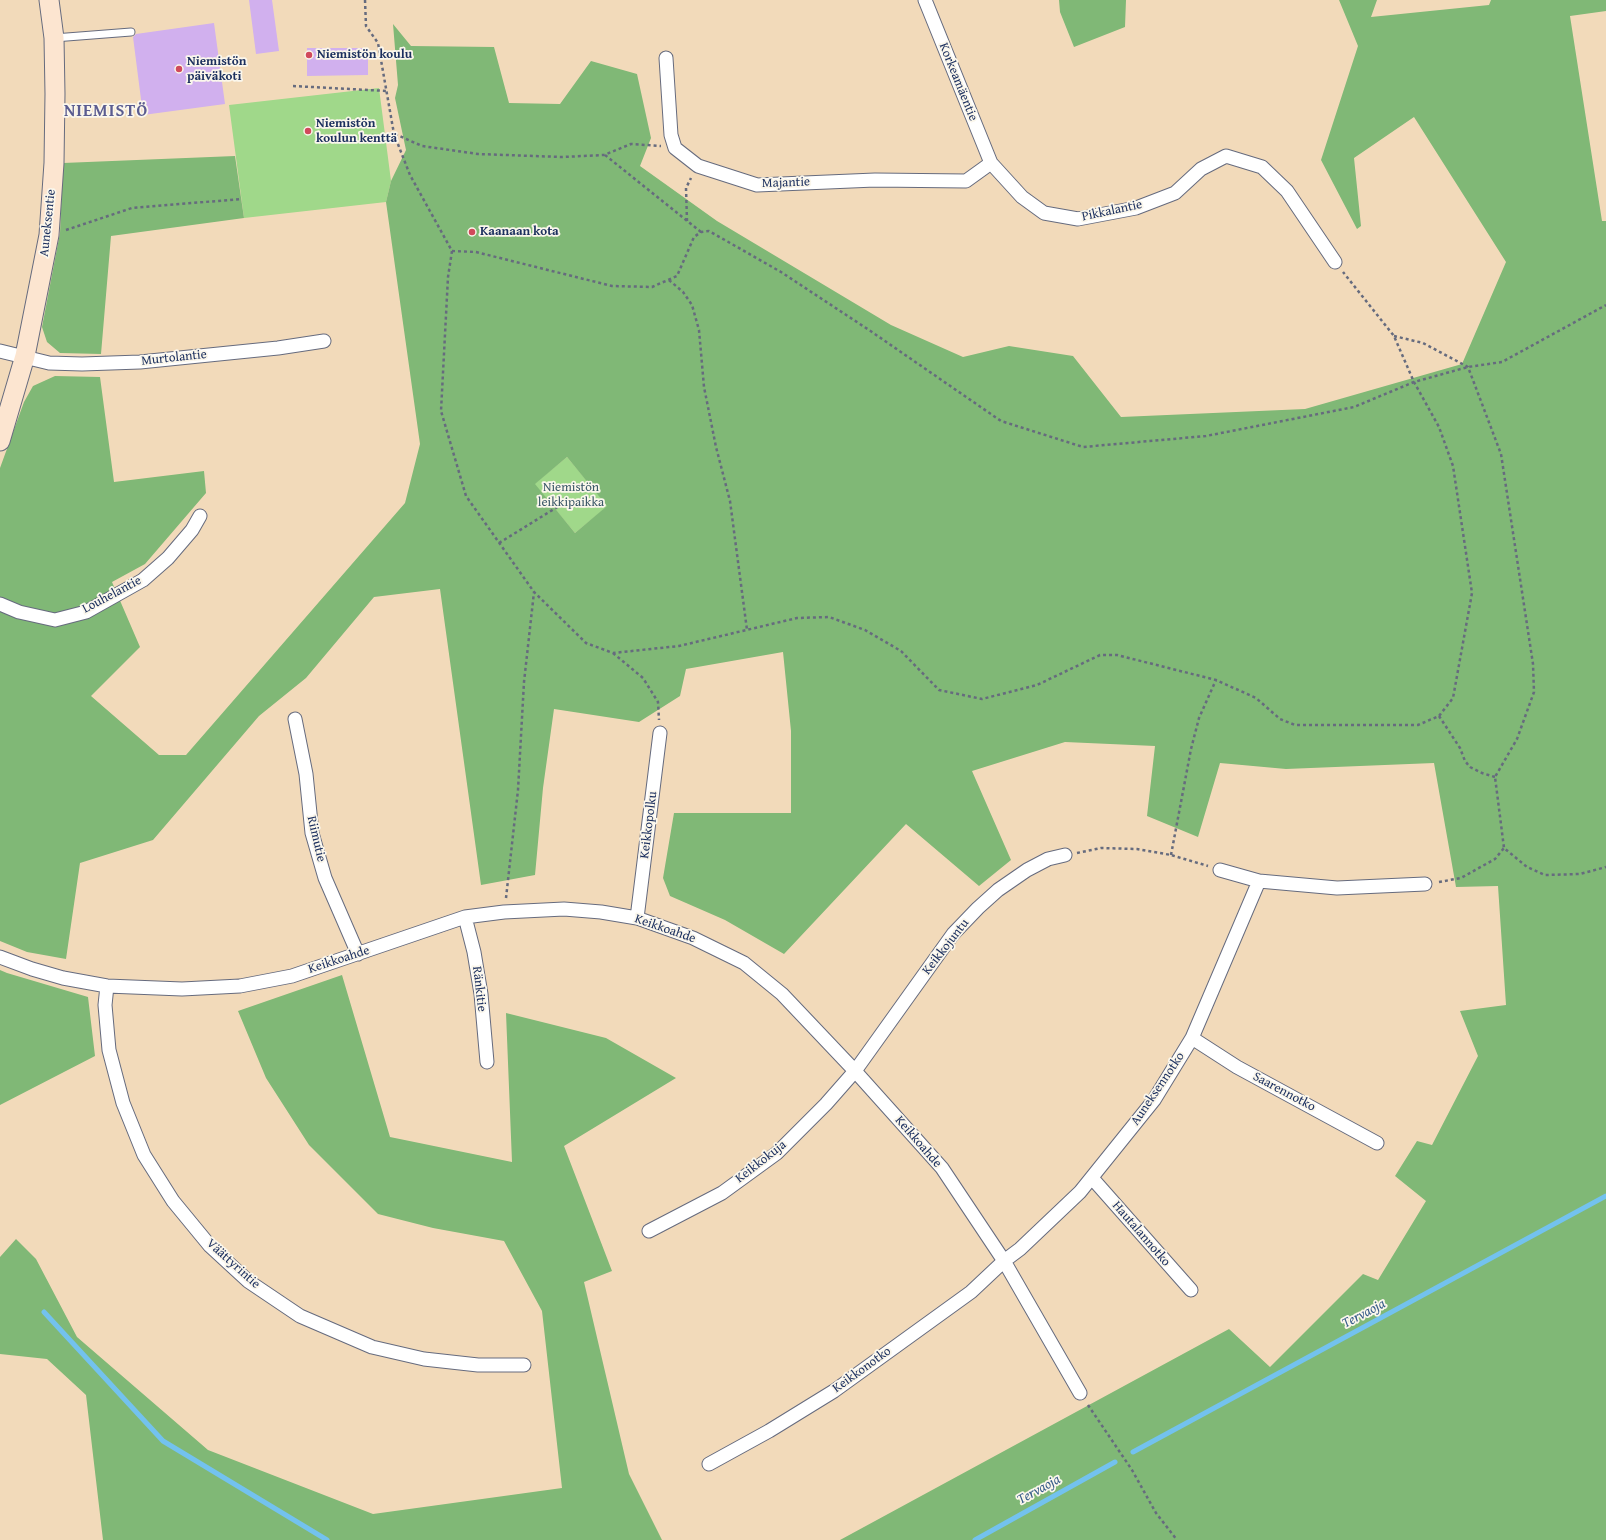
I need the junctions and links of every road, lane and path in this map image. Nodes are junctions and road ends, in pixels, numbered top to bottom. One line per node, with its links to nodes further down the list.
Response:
1 (49, 0): 5 (street, Auneksentie)
2 (365, 0): 8 (path)
3 (925, 0): 12 (street, Korkeamäentie)
4 (131, 32): 5 (lane)
5 (54, 38): 17 (street, Auneksentie)
6 (666, 58): 10 (street)
7 (293, 86): 8 (path)
8 (386, 91): 9 (path)
9 (394, 134): 11 (path); 18 (path)
10 (675, 148): 11 (path); 13 (street, Majantie)
11 (604, 155): 15 (path)
12 (991, 163): 13 (street, Majantie); 19 (street, Pikkalantie)
13 (698, 166): 15 (path)
14 (241, 199): 17 (path)
15 (687, 221): 16 (path)
16 (701, 232): 20 (path); 27 (path)
17 (49, 235): 25 (street, Auneksentie)
18 (452, 251): 20 (path); 31 (path)
19 (1335, 262): 22 (path)
20 (670, 280): 34 (path)
21 (1606, 305): 26 (path)
22 (1394, 336): 26 (path); 27 (path)
23 (324, 341): 25 (street, Murtolantie)
24 (0, 351): 25 (street, Murtolantie)
25 (25, 356): 28 (street, Auneksentie)
26 (1468, 367): 27 (path); 40 (path)
27 (1414, 382): 37 (path)
28 (0, 440)
29 (567, 501): 31 (path)
30 (200, 516): 33 (street, Louhelantie)
31 (499, 543): 32 (path)
32 (534, 592): 35 (path); 48 (path)
33 (0, 604)
34 (748, 630): 35 (path); 36 (path)
35 (613, 653): 39 (path)
36 (1216, 680): 37 (path); 43 (path)
37 (1439, 716): 40 (path)
38 (295, 719): 51 (street, Riimutie)
39 (660, 733): 50 (street, Keikkopolku)
40 (1495, 777): 41 (path)
41 (1504, 848): 44 (path); 47 (path)
42 (1065, 855): 43 (path); 56 (street, Keikkojuntu)
43 (1171, 855): 45 (path)
44 (1606, 867)
45 (1220, 870): 46 (street)
46 (1259, 881): 47 (street); 54 (street, Auneksennotko)
47 (1425, 884)
48 (504, 912): 49 (street, Keikkoahde); 50 (street, Keikkoahde)
49 (465, 917): 51 (street, Keikkoahde); 55 (street, Ränkitie)
50 (637, 918): 56 (street, Keikkoahde)
51 (358, 954): 53 (street, Keikkoahde)
52 (0, 957): 53 (street, Keikkoahde)
53 (107, 986): 62 (street, Väättyrintie)
54 (1192, 1038): 57 (street, Saarennotko); 58 (street, Auneksennotko)
55 (487, 1062)
56 (856, 1070): 59 (street, Keikkokuja); 60 (street, Keikkoahde)
57 (1377, 1143)
58 (1092, 1178): 60 (street, Auneksennotko); 61 (street, Hautalannotko)
59 (649, 1231)
60 (1004, 1261): 63 (street, Keikkoahde); 64 (street, Keikkonotko)
61 (1190, 1290)
62 (524, 1365)
63 (1080, 1393): 65 (path)
64 (709, 1464)
65 (1176, 1540)

